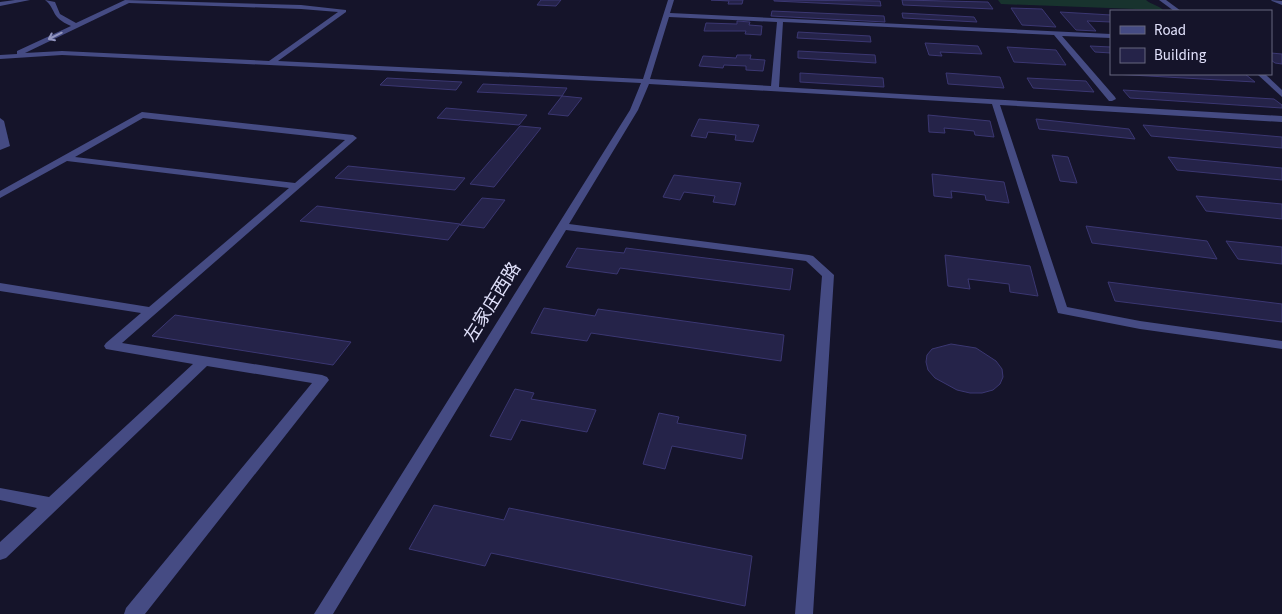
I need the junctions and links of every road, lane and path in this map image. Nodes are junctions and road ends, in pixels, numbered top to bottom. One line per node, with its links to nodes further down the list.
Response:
1 (27, 0): 8 (street)
2 (48, 0): 12 (street)
3 (129, 0): 12 (street); 17 (street)
4 (671, 0): 10 (street, 左家庄西路)
5 (1162, 0): 9 (street)
6 (1274, 0): 7 (street)
7 (1282, 3)
8 (0, 4)
9 (1177, 10)
10 (666, 15): 11 (street); 19 (street, 左家庄西路)
11 (780, 20): 13 (street); 20 (street)
12 (77, 26): 15 (street, one-way to 15)
13 (1056, 33): 14 (street); 22 (street)
14 (1110, 36)
15 (14, 56): 16 (street); 17 (street)
16 (0, 57)
17 (271, 63): 19 (street)
18 (1261, 75): 21 (street)
19 (646, 81): 20 (street); 30 (street, 左家庄西路)
20 (775, 89): 23 (street)
21 (1282, 95)
22 (1112, 99)
23 (995, 102): 24 (street); 33 (street)
24 (1282, 119)
25 (0, 121): 26 (street)
26 (0, 147)
27 (64, 158): 28 (street); 28 (street); 29 (street)
28 (297, 186): 32 (street)
29 (0, 195)
30 (561, 226): 39 (street, 左家庄西路); 40 (street)
31 (0, 287): 32 (street)
32 (152, 311): 34 (street)
33 (1282, 345)
34 (204, 361): 36 (street); 38 (street)
35 (0, 494): 36 (street)
36 (52, 504): 37 (street)
37 (0, 553)
38 (133, 614)
39 (323, 614)
40 (804, 614)

